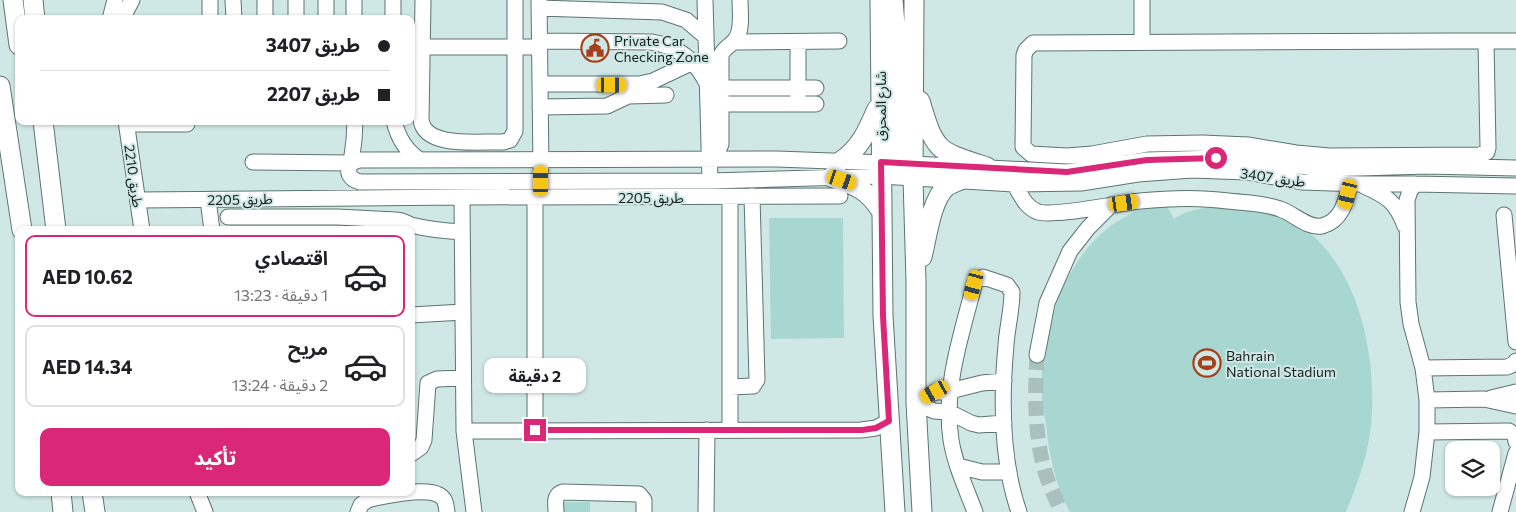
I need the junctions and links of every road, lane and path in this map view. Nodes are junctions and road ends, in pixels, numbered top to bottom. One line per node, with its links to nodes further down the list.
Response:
1 (12, 0): 31 (main road)
2 (33, 0): 21 (main road)
3 (115, 0): 22 (street)
4 (132, 0): 23 (street)
5 (210, 0): 24 (street)
6 (234, 0): 25 (street)
7 (265, 0): 26 (street)
8 (296, 0): 27 (street)
9 (326, 0): 28 (street)
10 (354, 0): 29 (street)
11 (393, 0): 30 (street)
12 (423, 0): 40 (street)
13 (515, 0): 41 (street)
14 (705, 0): 32 (street)
15 (740, 0): 36 (street)
16 (880, 0): 52 (main road, شارع المحرق)
17 (893, 0): 73 (main road)
18 (914, 0): 44 (main road, شارع المحرق)
19 (1142, 0): 38 (street)
20 (539, 4): 32 (street); 39 (street)
21 (35, 15)
22 (111, 15)
23 (124, 15)
24 (210, 15)
25 (234, 15)
26 (265, 15)
27 (296, 15)
28 (326, 15)
29 (354, 15)
30 (394, 15)
31 (15, 19)
32 (706, 37): 46 (street)
33 (1486, 40): 35 (street); 38 (street); 65 (street)
34 (840, 41): 37 (street)
35 (1516, 41)
36 (734, 42): 37 (street); 46 (street)
37 (798, 42): 49 (street)
38 (1142, 42): 65 (street)
39 (540, 44): 41 (street); 42 (street); 43 (street)
40 (417, 47): 41 (street); 41 (street)
41 (515, 47)
42 (693, 62): 43 (street); 46 (street)
43 (540, 84): 58 (street)
44 (915, 84): 71 (main road); 73 (main road, شارع المحرق)
45 (0, 86): 94 (main road)
46 (714, 87): 47 (street); 53 (street); 63 (street)
47 (742, 88): 48 (street); 54 (street)
48 (776, 88): 49 (street); 55 (street)
49 (798, 88): 50 (street); 56 (street)
50 (816, 88)
51 (666, 95): 58 (street)
52 (880, 103): 68 (main road); 73 (main road, شارع المحرق)
53 (720, 104): 54 (street); 63 (street)
54 (742, 104): 55 (street)
55 (776, 104): 56 (street)
56 (798, 104): 57 (street)
57 (816, 104)
58 (540, 107): 67 (street)
59 (43, 125): 95 (main road)
60 (126, 125): 88 (street, طريق 2210)
61 (355, 125): 70 (street)
62 (396, 125): 66 (street)
63 (710, 158): 64 (street); 67 (street); 78 (street)
64 (776, 159): 68 (street); 75 (street)
65 (1147, 159): 71 (street, طريق 3407); 72 (street, طريق 3407); 79 (street, طريق 3407); 80 (street, طريق 3407)
66 (420, 160): 67 (street); 70 (street)
67 (540, 160): 77 (street)
68 (842, 161): 73 (street)
69 (253, 162): 70 (street)
70 (351, 163): 77 (street)
71 (987, 168): 73 (street, طريق 3407)
72 (1516, 168)
73 (897, 169): 74 (street); 76 (street, طريق 3407); 91 (main road, شارع المحرق); 100 (main road, شارع المحرق)
74 (831, 177): 75 (street); 91 (main road)
75 (777, 180): 78 (street)
76 (960, 180): 79 (street, طريق 3407); 100 (main road)
77 (541, 181): 78 (street)
78 (710, 181)
79 (1014, 184): 90 (street)
80 (1355, 184): 81 (street, طريق 3407); 90 (street); 98 (street)
81 (1415, 184): 82 (street, طريق 3407); 98 (street)
82 (1516, 186)
83 (752, 196): 84 (street, طريق 2205); 87 (street, طريق 2205); 111 (street)
84 (840, 196)
85 (462, 197): 86 (street, طريق 2205); 89 (street, طريق 2205); 99 (street)
86 (535, 197): 87 (street, طريق 2205); 121 (street)
87 (730, 197): 111 (street)
88 (138, 200): 89 (street, طريق 2205); 96 (street, طريق 2210)
89 (208, 200): 97 (street)
90 (1111, 205): 106 (street)
91 (881, 211): 103 (main road, شارع المحرق)
92 (1504, 215): 104 (street)
93 (228, 217): 99 (street)
94 (21, 226)
95 (56, 226)
96 (141, 226)
97 (211, 226)
98 (1406, 230): 108 (street)
99 (462, 232): 101 (street)
100 (916, 282): 116 (main road, شارع المحرق)
101 (463, 312): 102 (street); 109 (street)
102 (415, 315)
103 (883, 316): 116 (main road); 119 (main road, شارع المحرق)
104 (1516, 333): 105 (street)
105 (1516, 342)
106 (1037, 355)
107 (1516, 361): 108 (street)
108 (1423, 368): 115 (street)
109 (463, 378): 124 (street); 127 (street)
110 (1004, 381): 112 (street); 112 (street); 120 (street)
111 (730, 387): 123 (street)
112 (950, 391): 116 (street); 118 (street)
113 (1516, 392): 114 (street)
114 (1484, 399): 115 (street); 117 (street)
115 (1427, 400): 125 (street)
116 (916, 403): 118 (street); 119 (main road); 148 (main road, شارع المحرق)
117 (1516, 406)
118 (949, 412): 120 (street); 129 (street)
119 (889, 421): 123 (street); 147 (main road, شارع المحرق)
120 (1004, 423): 130 (street)
121 (535, 430): 122 (street); 124 (street)
122 (707, 430): 123 (street); 146 (street)
123 (730, 430)
124 (464, 431): 143 (street)
125 (1427, 432): 126 (street); 151 (street)
126 (1516, 442)
127 (415, 451)
128 (1516, 453): 152 (street)
129 (958, 466): 130 (street); 149 (street)
130 (1009, 472): 150 (street)
131 (415, 493): 142 (street)
132 (61, 496): 137 (main road)
133 (93, 496): 138 (main road)
134 (189, 496): 139 (street)
135 (199, 496): 140 (street)
136 (394, 496): 141 (street)
137 (63, 512)
138 (95, 512)
139 (195, 512)
140 (205, 512)
141 (358, 512)
142 (447, 512)
143 (474, 512)
144 (556, 512): 145 (street)
145 (644, 512)
146 (706, 512)
147 (894, 512)
148 (922, 512)
149 (975, 512)
150 (1019, 512)
151 (1412, 512)
152 (1500, 512)

